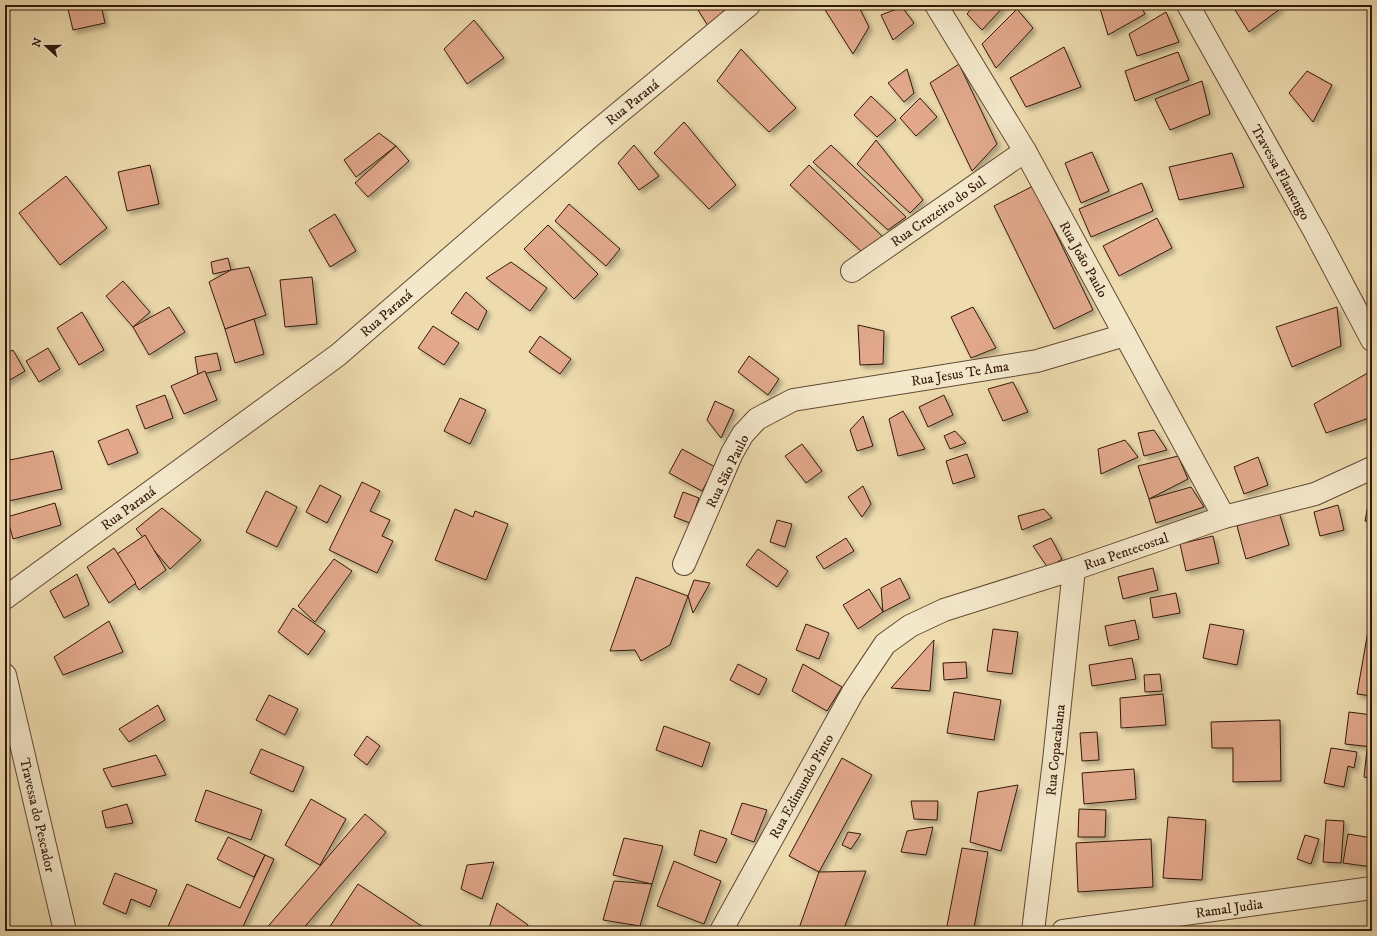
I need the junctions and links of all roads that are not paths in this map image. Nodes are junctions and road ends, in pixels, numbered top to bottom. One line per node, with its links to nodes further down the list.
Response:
1 (749, 5): 13 (street, Rua Paraná)
2 (936, 5): 4 (street, Rua João Paulo)
3 (1188, 5): 7 (street, Travessa Flamengo)
4 (1025, 151): 5 (street, Rua Cruzeiro do Sul); 6 (street, Rua João Paulo)
5 (852, 271)
6 (1125, 335): 8 (street, Rua Jesus Te Ama); 10 (street, Rua João Paulo)
7 (1372, 340)
8 (793, 400): 11 (street, Rua São Paulo)
9 (1372, 468): 10 (street, Rua Pentecostal)
10 (1224, 517): 12 (street, Rua Pentecostal)
11 (684, 564)
12 (1074, 569): 14 (street, Rua Pentecostal); 19 (street, Rua Copacabana)
13 (5, 598)
14 (885, 644): 18 (street, Rua Edimundo Pinto)
15 (5, 675): 17 (street, Travessa do Pescador)
16 (1372, 888): 20 (street, Ramal Judia)
17 (65, 931)
18 (721, 931)
19 (1033, 931)
20 (1063, 931)

